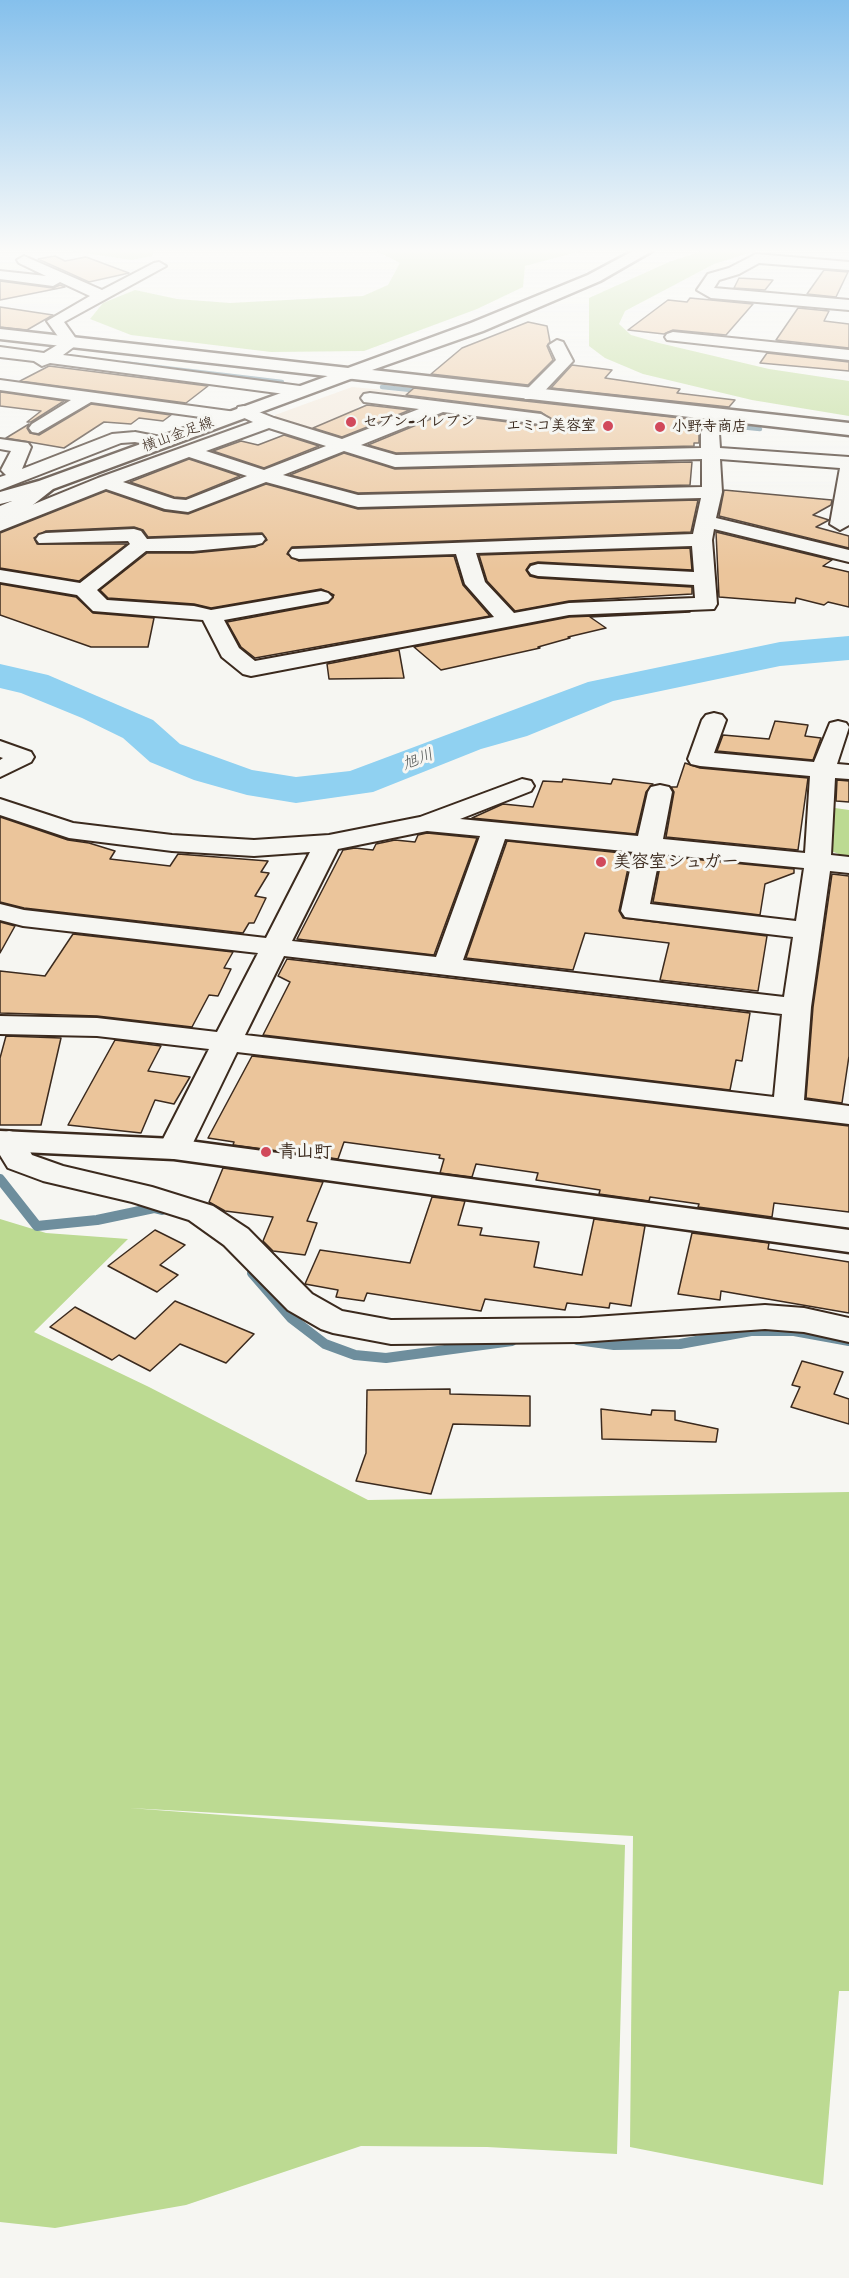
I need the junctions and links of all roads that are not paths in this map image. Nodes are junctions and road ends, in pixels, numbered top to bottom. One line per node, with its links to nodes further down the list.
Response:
1 (42, 357): 5 (street)
2 (198, 357): 6 (main road)
3 (392, 357): 6 (main road, 横山金足線)
4 (563, 357): 9 (street)
5 (47, 358): 7 (street); 8 (street)
6 (347, 374): 8 (main road, 横山金足線); 9 (main road)
7 (1, 386): 10 (street)
8 (300, 391): 14 (main road, 横山金足線)
9 (531, 394): 12 (main road)
10 (88, 397): 14 (street); 18 (street)
11 (370, 398): 13 (street)
12 (558, 398): 15 (main road); 16 (street)
13 (440, 407): 16 (street); 22 (street)
14 (237, 414): 17 (street); 20 (main road, 横山金足線)
15 (728, 415): 19 (main road); 24 (street)
16 (541, 419): 25 (street)
17 (268, 422): 22 (street); 23 (street)
18 (38, 428)
19 (849, 429)
20 (160, 442): 28 (street); 32 (main road, 横山金足線)
21 (0, 444): 28 (street)
22 (343, 446): 25 (street); 29 (street)
23 (188, 451): 29 (street); 30 (street)
24 (711, 453): 25 (street); 26 (street); 33 (street)
25 (531, 457)
26 (849, 463)
27 (849, 469): 36 (street)
28 (21, 476): 31 (street)
29 (265, 476): 30 (street); 33 (street)
30 (105, 482): 37 (street)
31 (0, 484)
32 (46, 485): 34 (main road, 横山金足線); 35 (main road, 横山金足線)
33 (712, 492): 38 (street)
34 (0, 498)
35 (0, 513)
36 (840, 524)
37 (0, 525)
38 (704, 531): 42 (street); 44 (street); 47 (street)
39 (46, 539): 41 (street)
40 (255, 539): 41 (street)
41 (141, 545): 48 (street)
42 (464, 547): 43 (street); 51 (street)
43 (299, 553)
44 (849, 556)
45 (538, 570): 47 (street)
46 (0, 576): 48 (street)
47 (703, 579): 51 (street)
48 (84, 590): 50 (street)
49 (321, 597): 50 (street)
50 (212, 616): 51 (street)
51 (509, 620)
52 (714, 720): 56 (street)
53 (837, 728): 56 (street)
54 (0, 748): 55 (street)
55 (0, 770)
56 (836, 771): 64 (street)
57 (522, 786): 60 (street)
58 (660, 792): 63 (street)
59 (0, 807): 62 (street)
60 (427, 824): 61 (street); 62 (street)
61 (495, 830): 63 (street); 69 (street)
62 (329, 843): 68 (street)
63 (649, 847): 64 (street); 67 (street)
64 (818, 861): 65 (street); 67 (street)
65 (849, 865)
66 (0, 912): 68 (street)
67 (807, 930): 70 (street)
68 (276, 946): 69 (street); 72 (street)
69 (447, 966): 70 (street)
70 (797, 1007): 73 (street)
71 (0, 1025): 72 (street)
72 (230, 1041): 73 (street); 76 (street)
73 (788, 1107): 74 (street)
74 (849, 1115)
75 (4, 1141): 76 (main road); 78 (street)
76 (174, 1149): 77 (main road)
77 (849, 1241)
78 (849, 1330)

